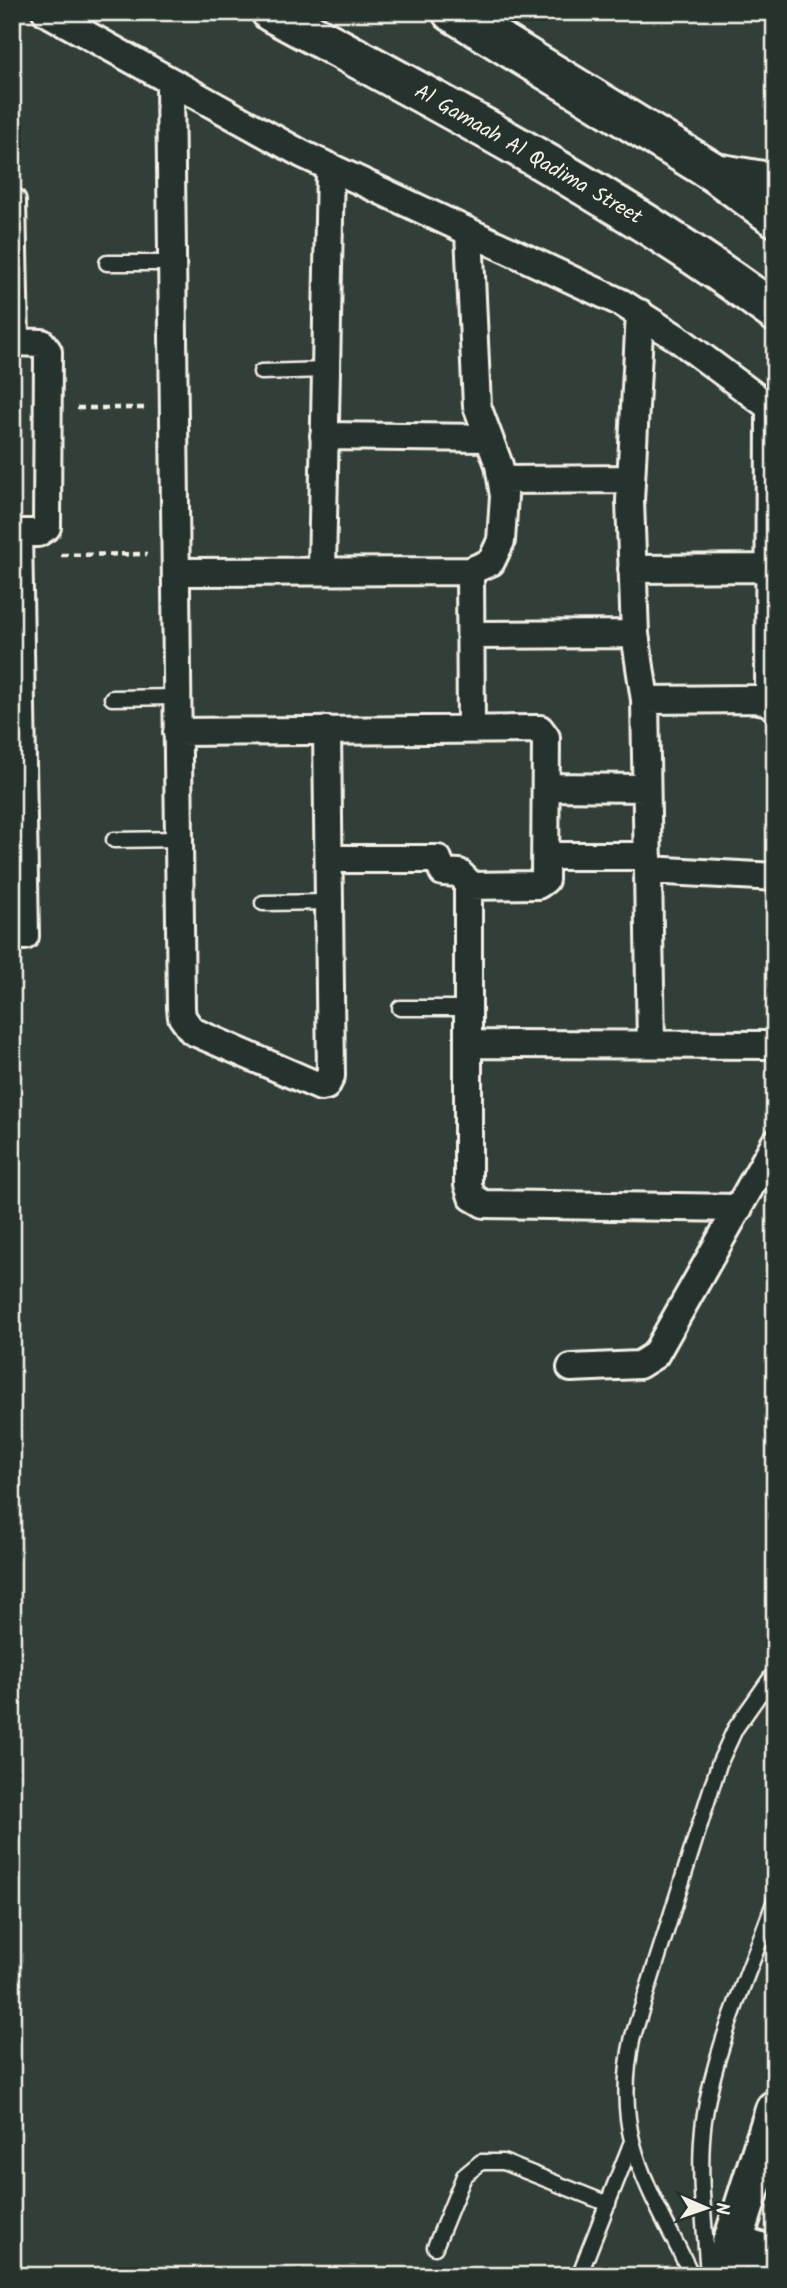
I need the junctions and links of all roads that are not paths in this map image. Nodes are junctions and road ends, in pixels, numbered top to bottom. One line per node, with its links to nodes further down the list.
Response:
1 (46, 12): 4 (street)
2 (271, 12): 13 (main road, Al Gamaah Al Qadima Street)
3 (452, 12): 6 (main road)
4 (170, 84): 5 (street); 12 (street)
5 (330, 169): 10 (street); 16 (street)
6 (715, 173): 7 (main road); 9 (main road)
7 (775, 183)
8 (12, 201): 15 (street)
9 (775, 217)
10 (469, 233): 14 (street); 20 (street)
11 (107, 263): 12 (lane)
12 (172, 263): 24 (street)
13 (775, 312)
14 (640, 313): 18 (street); 21 (street)
15 (14, 342): 23 (street)
16 (325, 370): 17 (lane); 19 (street)
17 (261, 372)
18 (772, 409): 25 (street)
19 (324, 436): 20 (street); 27 (street)
20 (486, 438): 22 (street)
21 (631, 479): 22 (street); 26 (street)
22 (503, 480): 28 (street)
23 (16, 540): 35 (street)
24 (176, 563): 27 (street); 32 (street)
25 (769, 568): 26 (street); 31 (street)
26 (632, 569): 29 (street)
27 (322, 571): 28 (street)
28 (470, 571): 30 (street)
29 (635, 634): 30 (street); 34 (street)
30 (471, 635): 37 (street)
31 (772, 643): 36 (street)
32 (177, 697): 33 (lane); 39 (street)
33 (112, 698)
34 (645, 700): 36 (street); 41 (street)
35 (16, 704): 51 (street)
36 (772, 705)
37 (471, 727): 38 (street); 40 (street)
38 (327, 730): 39 (street); 45 (street)
39 (177, 732): 42 (street)
40 (546, 787): 41 (street); 44 (street)
41 (646, 788): 46 (street)
42 (179, 839): 43 (lane); 49 (street)
43 (114, 840)
44 (546, 856): 46 (street); 48 (street)
45 (329, 859): 48 (street); 49 (street)
46 (648, 863): 47 (street); 55 (street)
47 (775, 877)
48 (468, 886): 52 (street)
49 (329, 902): 50 (lane)
50 (263, 903)
51 (25, 936)
52 (468, 1008): 53 (lane); 54 (street)
53 (400, 1009)
54 (468, 1044): 55 (street); 58 (street)
55 (651, 1044): 56 (street)
56 (775, 1045)
57 (775, 1143): 58 (street)
58 (739, 1208): 59 (street)
59 (571, 1368)
60 (775, 1672): 63 (lane)
61 (775, 1900): 70 (lane)
62 (775, 2110): 67 (main road)
63 (631, 2144): 64 (lane); 69 (lane)
64 (608, 2204): 65 (lane); 68 (lane)
65 (435, 2247)
66 (775, 2257): 67 (main road)
67 (727, 2259)
68 (579, 2276)
69 (692, 2276)
70 (708, 2276)

